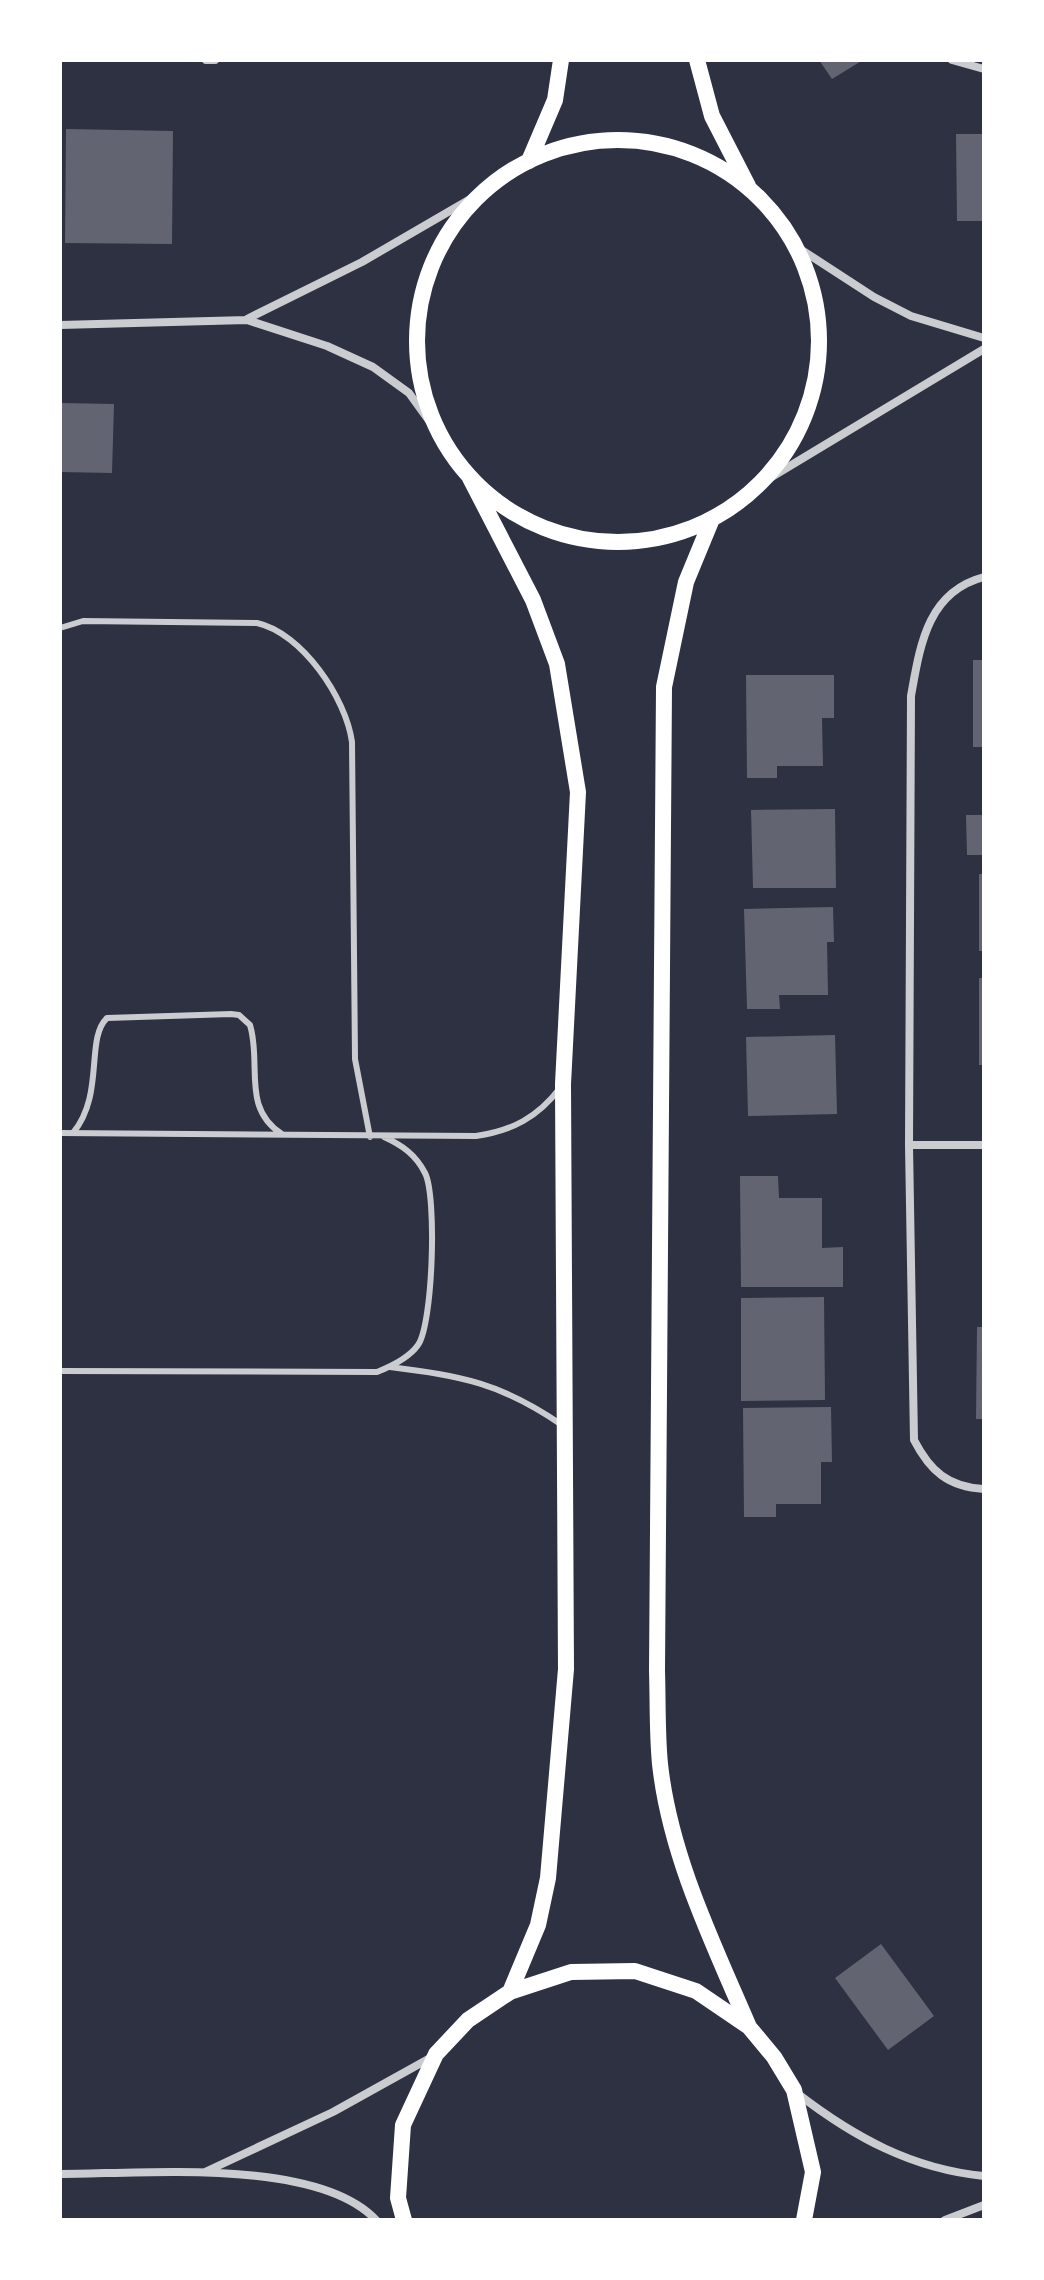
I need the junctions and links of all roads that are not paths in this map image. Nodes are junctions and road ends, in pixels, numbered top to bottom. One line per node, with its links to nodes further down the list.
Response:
1 (206, 60): 2 (street)
2 (215, 60)
3 (561, 60): 7 (main road)
4 (697, 60): 8 (main road)
5 (952, 60): 6 (street)
6 (984, 69)
7 (529, 161): 8 (main road); 9 (main road)
8 (751, 191): 10 (main road)
9 (479, 194): 11 (street); 15 (main road)
10 (794, 245): 13 (street); 17 (main road)
11 (247, 320): 12 (street); 15 (street)
12 (60, 325)
13 (984, 338)
14 (984, 349): 17 (street)
15 (440, 436): 16 (main road)
16 (470, 478): 18 (main road); 21 (main road)
17 (760, 484): 18 (main road)
18 (712, 519): 34 (main road)
19 (984, 577): 27 (street)
20 (60, 628): 25 (lane)
21 (563, 1084): 26 (lane); 31 (main road)
22 (60, 1133): 23 (lane)
23 (73, 1133): 24 (lane); 24 (lane)
24 (286, 1136): 25 (lane)
25 (370, 1137): 26 (lane)
26 (384, 1137): 29 (lane)
27 (909, 1145): 28 (street); 32 (street)
28 (984, 1145)
29 (390, 1367): 30 (lane); 31 (lane)
30 (60, 1371)
31 (565, 1427): 33 (main road)
32 (984, 1489)
33 (510, 1992): 34 (main road); 35 (main road)
34 (749, 2027): 36 (main road)
35 (436, 2054): 38 (street); 42 (main road)
36 (794, 2090): 39 (street); 43 (main road)
37 (60, 2174): 38 (street)
38 (202, 2174): 41 (street)
39 (984, 2176)
40 (984, 2205): 44 (street)
41 (376, 2220)
42 (404, 2220)
43 (804, 2220)
44 (945, 2220)

